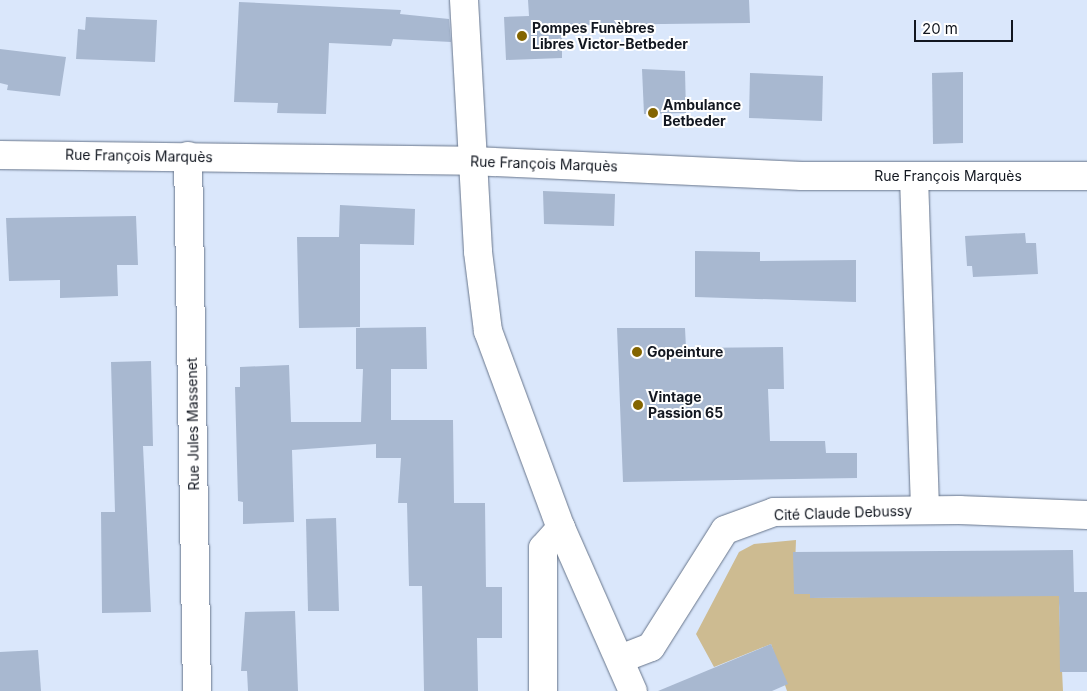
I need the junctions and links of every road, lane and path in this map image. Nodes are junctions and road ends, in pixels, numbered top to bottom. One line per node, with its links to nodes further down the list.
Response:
1 (464, 0): 4 (street)
2 (0, 155): 3 (street, Rue François Marquès)
3 (188, 156): 4 (street, Rue François Marquès); 11 (street, Rue Jules Massenet)
4 (472, 161): 6 (street, Rue François Marquès); 9 (street)
5 (1087, 176): 6 (street, Rue François Marquès)
6 (914, 177): 7 (street, Cité Claude Debussy)
7 (925, 510): 8 (street, Cité Claude Debussy); 10 (street, Cité Claude Debussy)
8 (1087, 516)
9 (561, 528): 10 (street); 12 (street)
10 (620, 659): 13 (street)
11 (197, 691)
12 (543, 691)
13 (633, 691)

